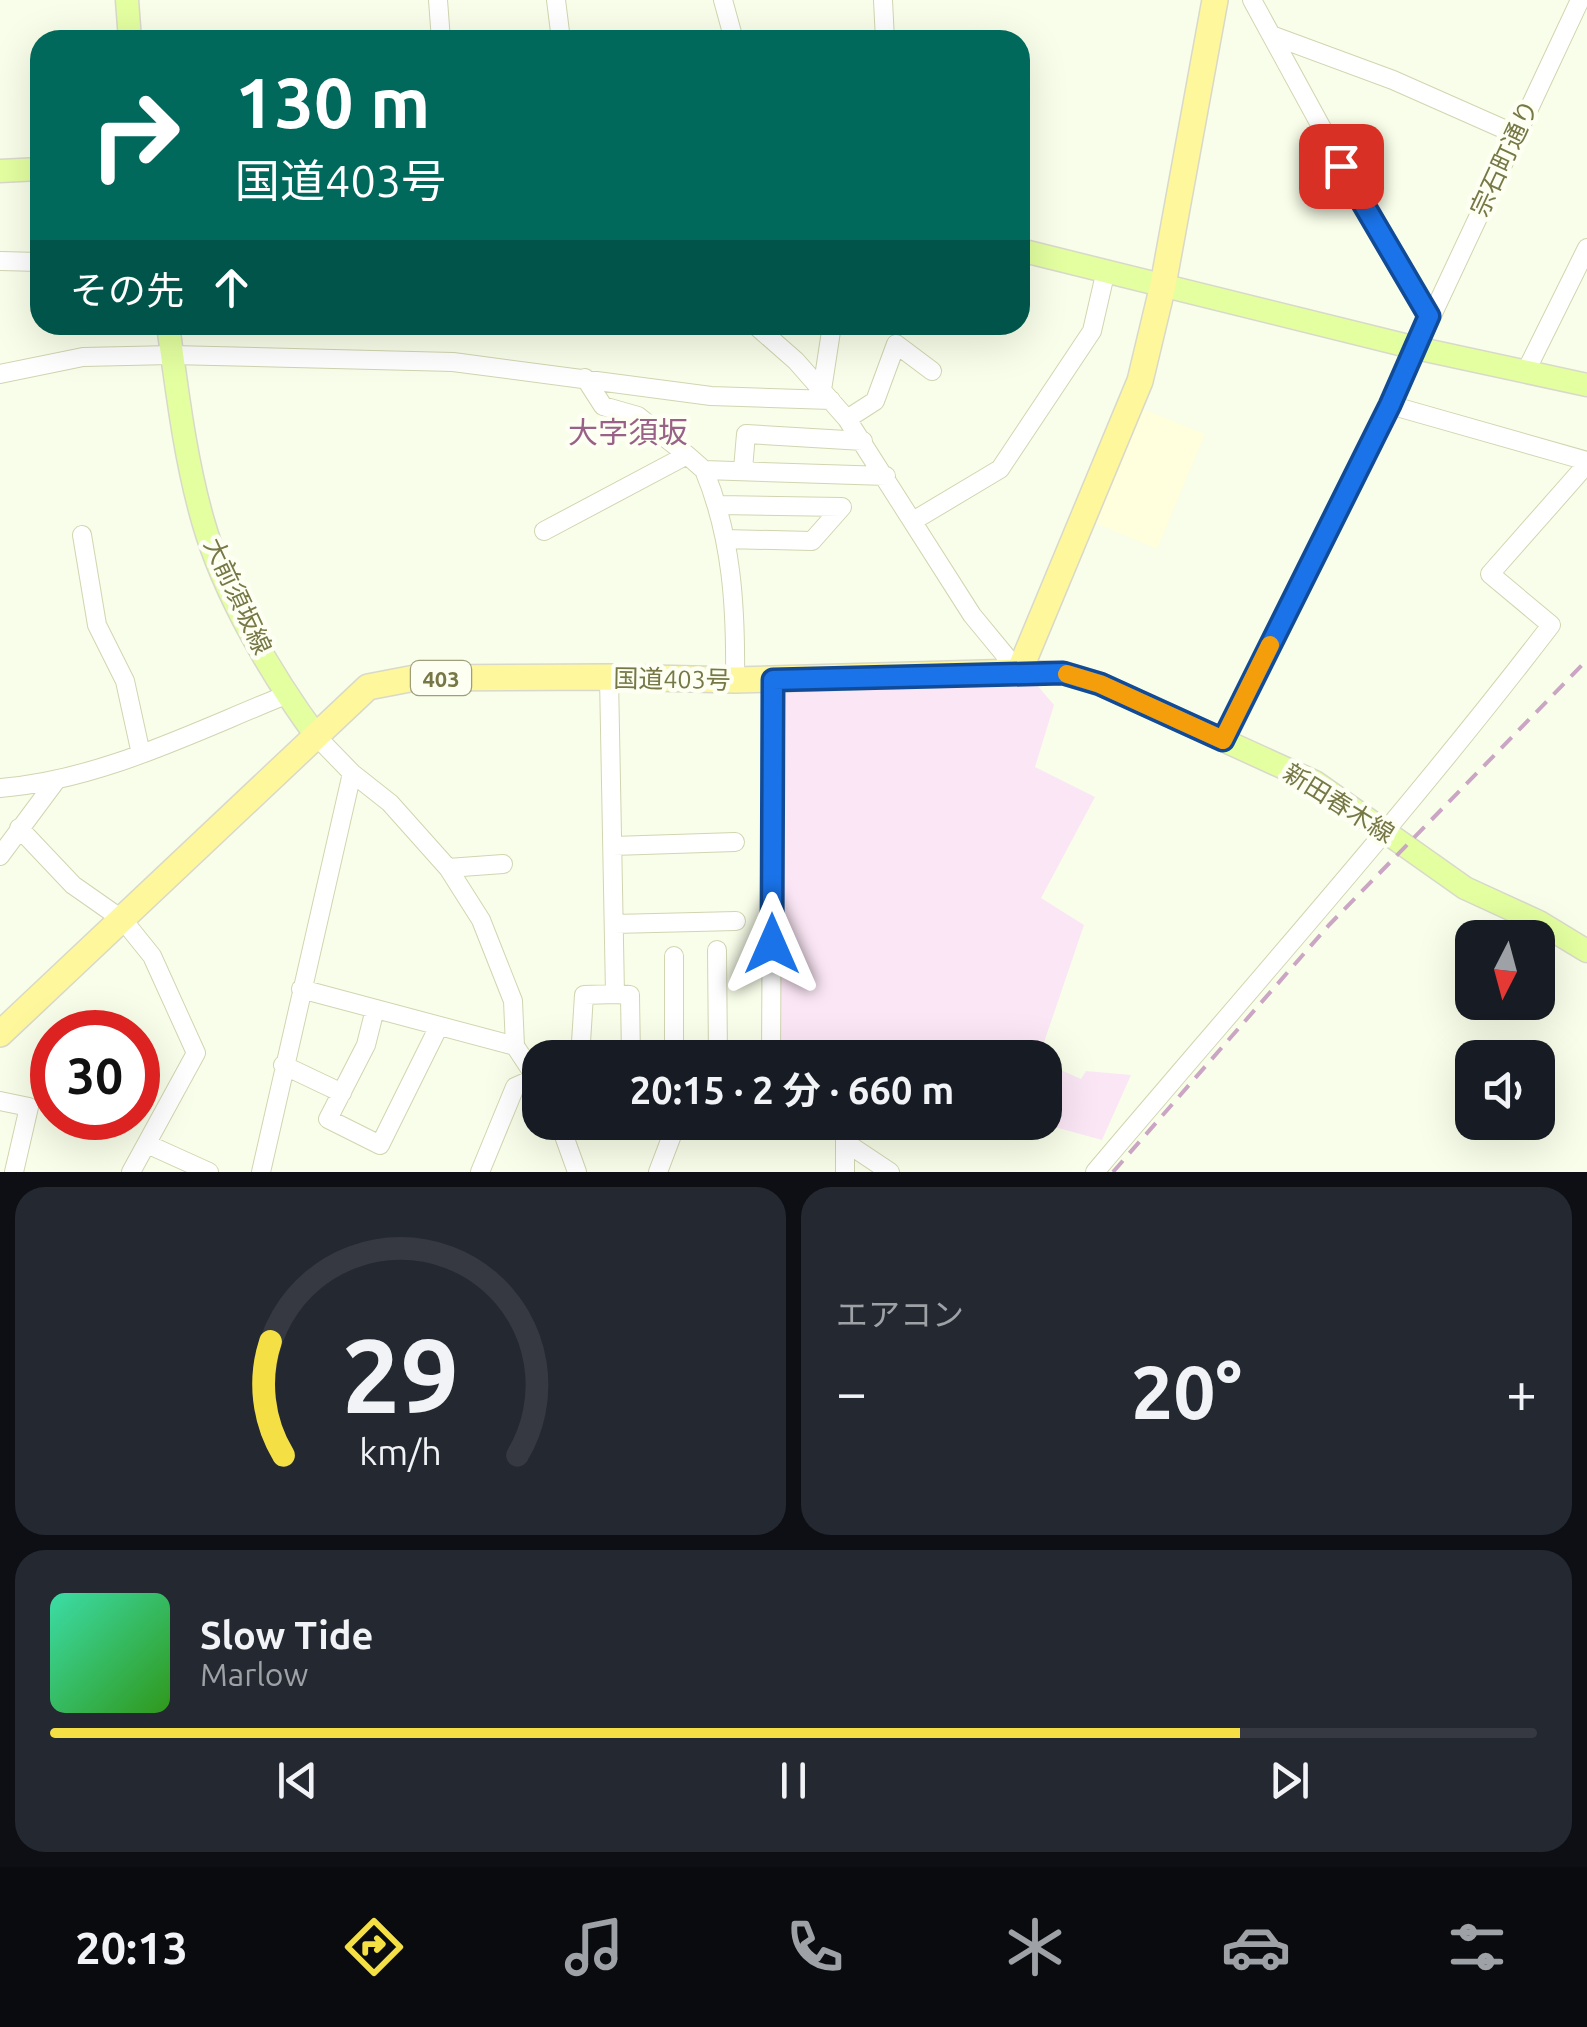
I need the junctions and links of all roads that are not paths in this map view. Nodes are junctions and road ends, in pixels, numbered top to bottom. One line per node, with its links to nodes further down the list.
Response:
1 (127, 0): 9 (main road)
2 (438, 0): 10 (street)
3 (556, 0): 11 (street)
4 (724, 0): 12 (street)
5 (882, 0): 13 (street)
6 (1214, 0): 23 (highway)
7 (1252, 0): 14 (street)
8 (1580, 0): 15 (street, 宗石町通り)
9 (129, 30)
10 (440, 30)
11 (560, 30)
12 (732, 30)
13 (884, 30)
14 (1271, 35): 15 (street); 24 (street)
15 (1515, 134): 24 (street, 宗石町通り)
16 (30, 170): 17 (main road)
17 (0, 171)
18 (1587, 248): 31 (street)
19 (1030, 252): 22 (main road)
20 (0, 261): 21 (street)
21 (30, 262)
22 (1106, 270): 23 (main road); 45 (street)
23 (1163, 285): 28 (main road); 49 (highway)
24 (1429, 316): 28 (street, 宗石町通り)
25 (169, 335): 29 (main road, 大前須坂線)
26 (767, 335): 35 (street)
27 (831, 335): 35 (street)
28 (1416, 348): 31 (main road); 36 (street)
29 (172, 355): 32 (street); 33 (street); 53 (main road, 大前須坂線)
30 (932, 371): 37 (street)
31 (1526, 371): 34 (main road)
32 (0, 374)
33 (585, 378): 35 (street); 39 (street)
34 (1587, 386)
35 (827, 395): 37 (street)
36 (1390, 405): 40 (street); 55 (street)
37 (847, 419): 38 (street)
38 (863, 441): 41 (street); 43 (street)
39 (686, 455): 42 (street); 46 (street)
40 (1587, 462): 61 (street)
41 (744, 469): 42 (street); 43 (street)
42 (704, 470): 44 (street)
43 (886, 476): 45 (street)
44 (719, 505): 48 (street); 48 (street)
45 (913, 521): 49 (street)
46 (544, 531)
47 (82, 536): 56 (street)
48 (725, 539): 51 (street)
49 (1019, 672): 52 (highway, 国道403号 / 403); 55 (main road, 新田春木線)
50 (608, 677): 51 (highway, 国道403号 / 403); 54 (highway, 国道403号 / 403); 63 (street)
51 (735, 680): 52 (highway, 国道403号 / 403)
52 (773, 680): 82 (street)
53 (286, 695): 54 (main road, 大前須坂線); 56 (street)
54 (317, 737): 57 (street); 67 (highway, 国道403号 / 403)
55 (1223, 740): 61 (main road, 新田春木線)
56 (141, 754): 58 (street)
57 (352, 773): 66 (street); 73 (street)
58 (55, 782): 59 (street); 60 (street)
59 (0, 788)
60 (19, 828): 64 (street); 67 (street)
61 (1386, 830): 71 (main road, 新田春木線); 103 (street)
62 (735, 842): 63 (street)
63 (613, 846): 69 (street)
64 (0, 856)
65 (504, 864): 66 (street)
66 (448, 868): 83 (street)
67 (123, 920): 77 (highway, 国道403号 / 403); 93 (street)
68 (736, 921): 69 (street)
69 (614, 924): 74 (street)
70 (717, 950): 81 (street)
71 (1587, 951)
72 (674, 956): 80 (street)
73 (301, 990): 75 (street); 85 (street)
74 (614, 994): 78 (street); 79 (street)
75 (376, 1009): 76 (street); 87 (street)
76 (438, 1026): 83 (street); 87 (street)
77 (0, 1034)
78 (581, 1040)
79 (631, 1040)
80 (674, 1040)
81 (718, 1040)
82 (771, 1040)
83 (516, 1046): 84 (street)
84 (522, 1055)
85 (283, 1066): 87 (street); 97 (street)
86 (522, 1085): 98 (street)
87 (342, 1093)
88 (0, 1101): 94 (street)
89 (565, 1140): 99 (street)
90 (670, 1140): 100 (street)
91 (844, 1140): 101 (street)
92 (853, 1140): 102 (street)
93 (146, 1144): 95 (street); 96 (street)
94 (14, 1172)
95 (131, 1172)
96 (209, 1172)
97 (263, 1172)
98 (480, 1172)
99 (577, 1172)
100 (658, 1172)
101 (844, 1172)
102 (890, 1172)
103 (1095, 1172)

